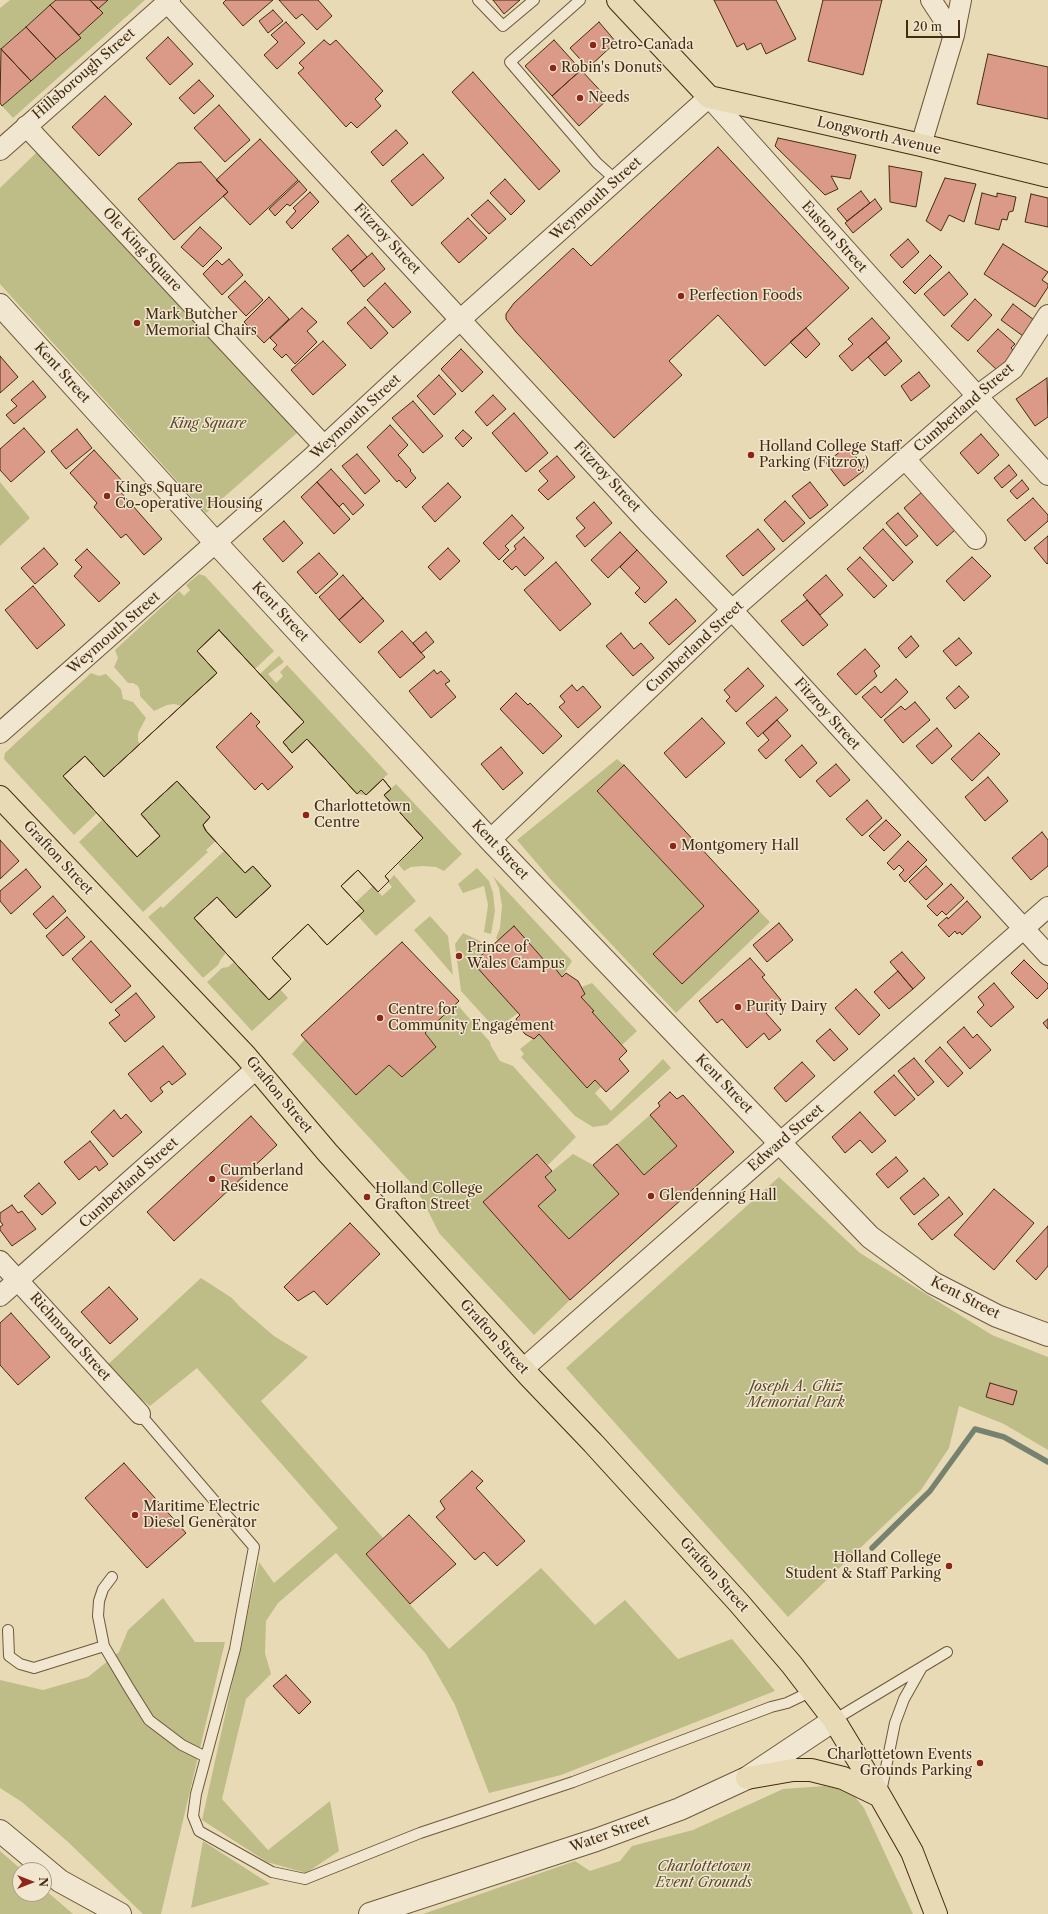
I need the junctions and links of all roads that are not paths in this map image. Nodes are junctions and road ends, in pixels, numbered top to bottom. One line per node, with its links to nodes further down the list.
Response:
1 (478, 0): 2 (lane)
2 (534, 0)
3 (580, 0): 14 (lane)
4 (618, 0): 9 (main road, Euston Street)
5 (930, 0): 8 (street)
6 (961, 0): 8 (street)
7 (167, 1): 10 (street, Hillsborough Street); 17 (street, Fitzroy Street)
8 (954, 35): 11 (street)
9 (709, 97): 11 (main road, Longworth Avenue); 14 (street, Weymouth Street); 18 (street, Euston Street)
10 (26, 126): 12 (street, Hillsborough Street); 19 (street, Ole King Square)
11 (921, 145): 13 (main road, Longworth Avenue)
12 (0, 150)
13 (1048, 176)
14 (617, 181): 17 (street, Weymouth Street)
15 (0, 305): 23 (street, Kent Street)
16 (1048, 315): 18 (street, Cumberland Street)
17 (462, 319): 19 (street, Weymouth Street); 24 (street, Fitzroy Street)
18 (977, 396): 20 (street, Cumberland Street); 21 (street, Euston Street)
19 (324, 446): 23 (street, Weymouth Street)
20 (905, 459): 22 (street, Cumberland Street); 24 (street, Cumberland Street)
21 (1048, 475)
22 (976, 539)
23 (216, 543): 25 (street, Weymouth Street); 27 (street, Kent Street)
24 (732, 610): 27 (street, Cumberland Street); 29 (street, Fitzroy Street)
25 (0, 733)
26 (0, 797): 31 (main road, Grafton Street)
27 (490, 840): 32 (street, Kent Street)
28 (1048, 907): 29 (street, Edward Street)
29 (1024, 930): 30 (street, Fitzroy Street); 32 (street, Edward Street)
30 (1048, 955)
31 (256, 1069): 34 (street, Cumberland Street); 37 (main road, Grafton Street)
32 (780, 1143): 36 (street, Kent Street); 37 (street, Edward Street)
33 (0, 1261): 34 (street, Richmond Street)
34 (18, 1281): 35 (street, Cumberland Street); 38 (street, Richmond Street)
35 (0, 1296)
36 (1048, 1335)
37 (523, 1369): 44 (main road, Grafton Street)
38 (140, 1414): 46 (lane)
39 (112, 1577): 41 (lane)
40 (8, 1630): 41 (lane)
41 (104, 1646): 46 (lane)
42 (947, 1652): 43 (lane)
43 (922, 1667): 45 (lane); 48 (lane)
44 (812, 1691): 45 (main road, Grafton Street); 46 (lane)
45 (834, 1720): 47 (street, Water Street); 48 (main road, Grafton Street)
46 (206, 1757)
47 (747, 1778): 48 (main road); 51 (street, Water Street)
48 (880, 1796): 52 (main road, Grafton Street)
49 (0, 1831): 50 (street)
50 (120, 1914)
51 (370, 1914)
52 (936, 1914)

